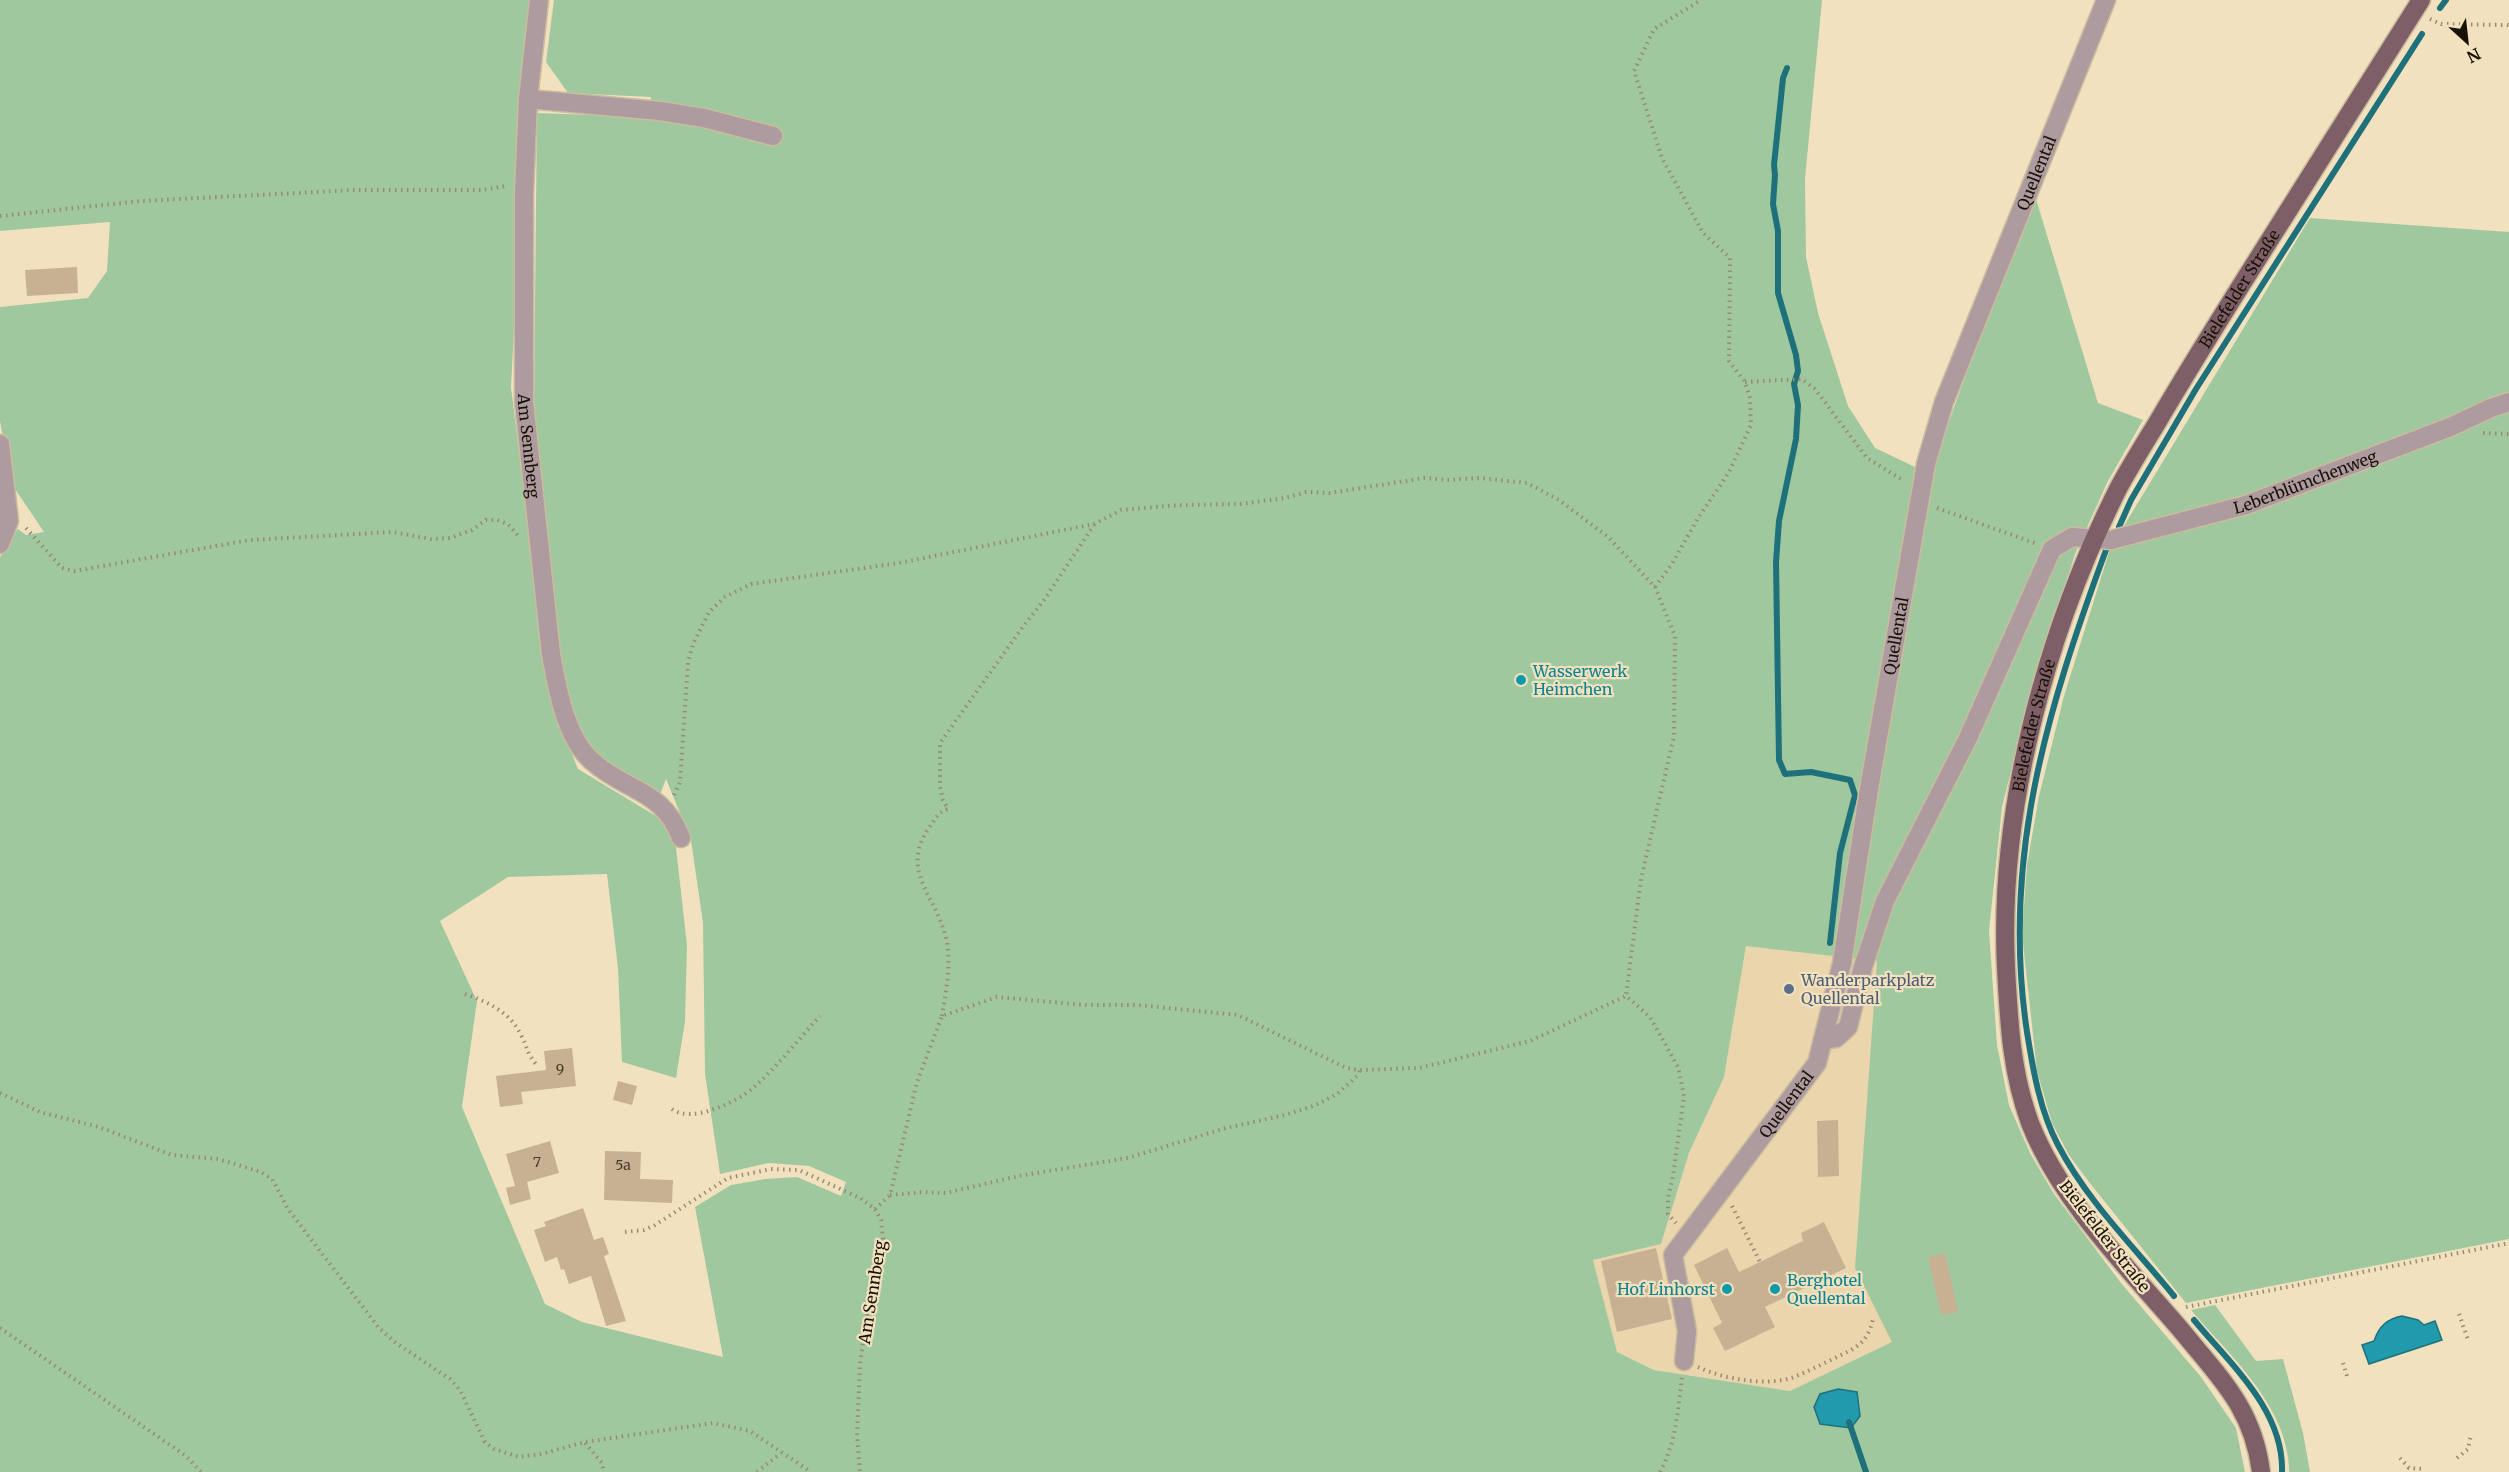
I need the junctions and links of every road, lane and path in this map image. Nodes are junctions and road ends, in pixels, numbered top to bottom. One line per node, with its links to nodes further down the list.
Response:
1 (539, 0): 6 (street, Am Sennberg)
2 (1701, 0): 10 (path)
3 (2106, 0): 13 (street, Quellental)
4 (2418, 6): 5 (path); 16 (main road, Bielefelder Straße)
5 (2509, 25)
6 (528, 99): 7 (street); 8 (street, Am Sennberg)
7 (773, 136)
8 (524, 180): 9 (path); 21 (street, Am Sennberg)
9 (0, 216)
10 (1745, 382): 13 (path); 20 (path)
11 (2509, 402): 16 (street, Leberblümchenweg)
12 (0, 444): 14 (street)
13 (1921, 491): 19 (path); 27 (street, Quellental)
14 (9, 521): 17 (path); 18 (street)
15 (1094, 524): 20 (path); 21 (path); 26 (path)
16 (2096, 538): 19 (street, Leberblümchenweg); 40 (main road, Bielefelder Straße)
17 (522, 542)
18 (0, 544)
19 (2052, 549): 27 (street)
20 (1655, 587): 24 (path)
21 (665, 808): 22 (street, Am Sennberg)
22 (681, 838)
23 (465, 994): 28 (path)
24 (1626, 996): 29 (path); 35 (path)
25 (820, 1016): 31 (path)
26 (942, 1016): 29 (path); 33 (path)
27 (1823, 1040): 32 (street, Quellental)
28 (536, 1064)
29 (1360, 1070): 33 (path)
30 (0, 1093): 48 (path)
31 (672, 1108)
32 (1723, 1189): 35 (street, Quellental); 38 (path)
33 (890, 1195): 34 (path)
34 (875, 1209): 36 (path); 57 (path, Am Sennberg)
35 (1691, 1231): 44 (street, Quellental)
36 (624, 1232)
37 (2509, 1244): 40 (path)
38 (1760, 1262)
39 (2459, 1314): 43 (path)
40 (2169, 1317): 59 (main road, Bielefelder Straße)
41 (1873, 1319): 44 (path)
42 (0, 1328): 53 (path)
43 (2468, 1340)
44 (1684, 1361): 58 (path)
45 (2343, 1363): 46 (path)
46 (2348, 1379)
47 (2471, 1435): 51 (path)
48 (585, 1442): 49 (path); 54 (path)
49 (781, 1453): 55 (path); 56 (path)
50 (2400, 1458): 52 (path)
51 (2457, 1458)
52 (2424, 1469)
53 (201, 1472)
54 (604, 1472)
55 (757, 1472)
56 (811, 1472)
57 (860, 1472)
58 (1660, 1472)
59 (2261, 1472)

